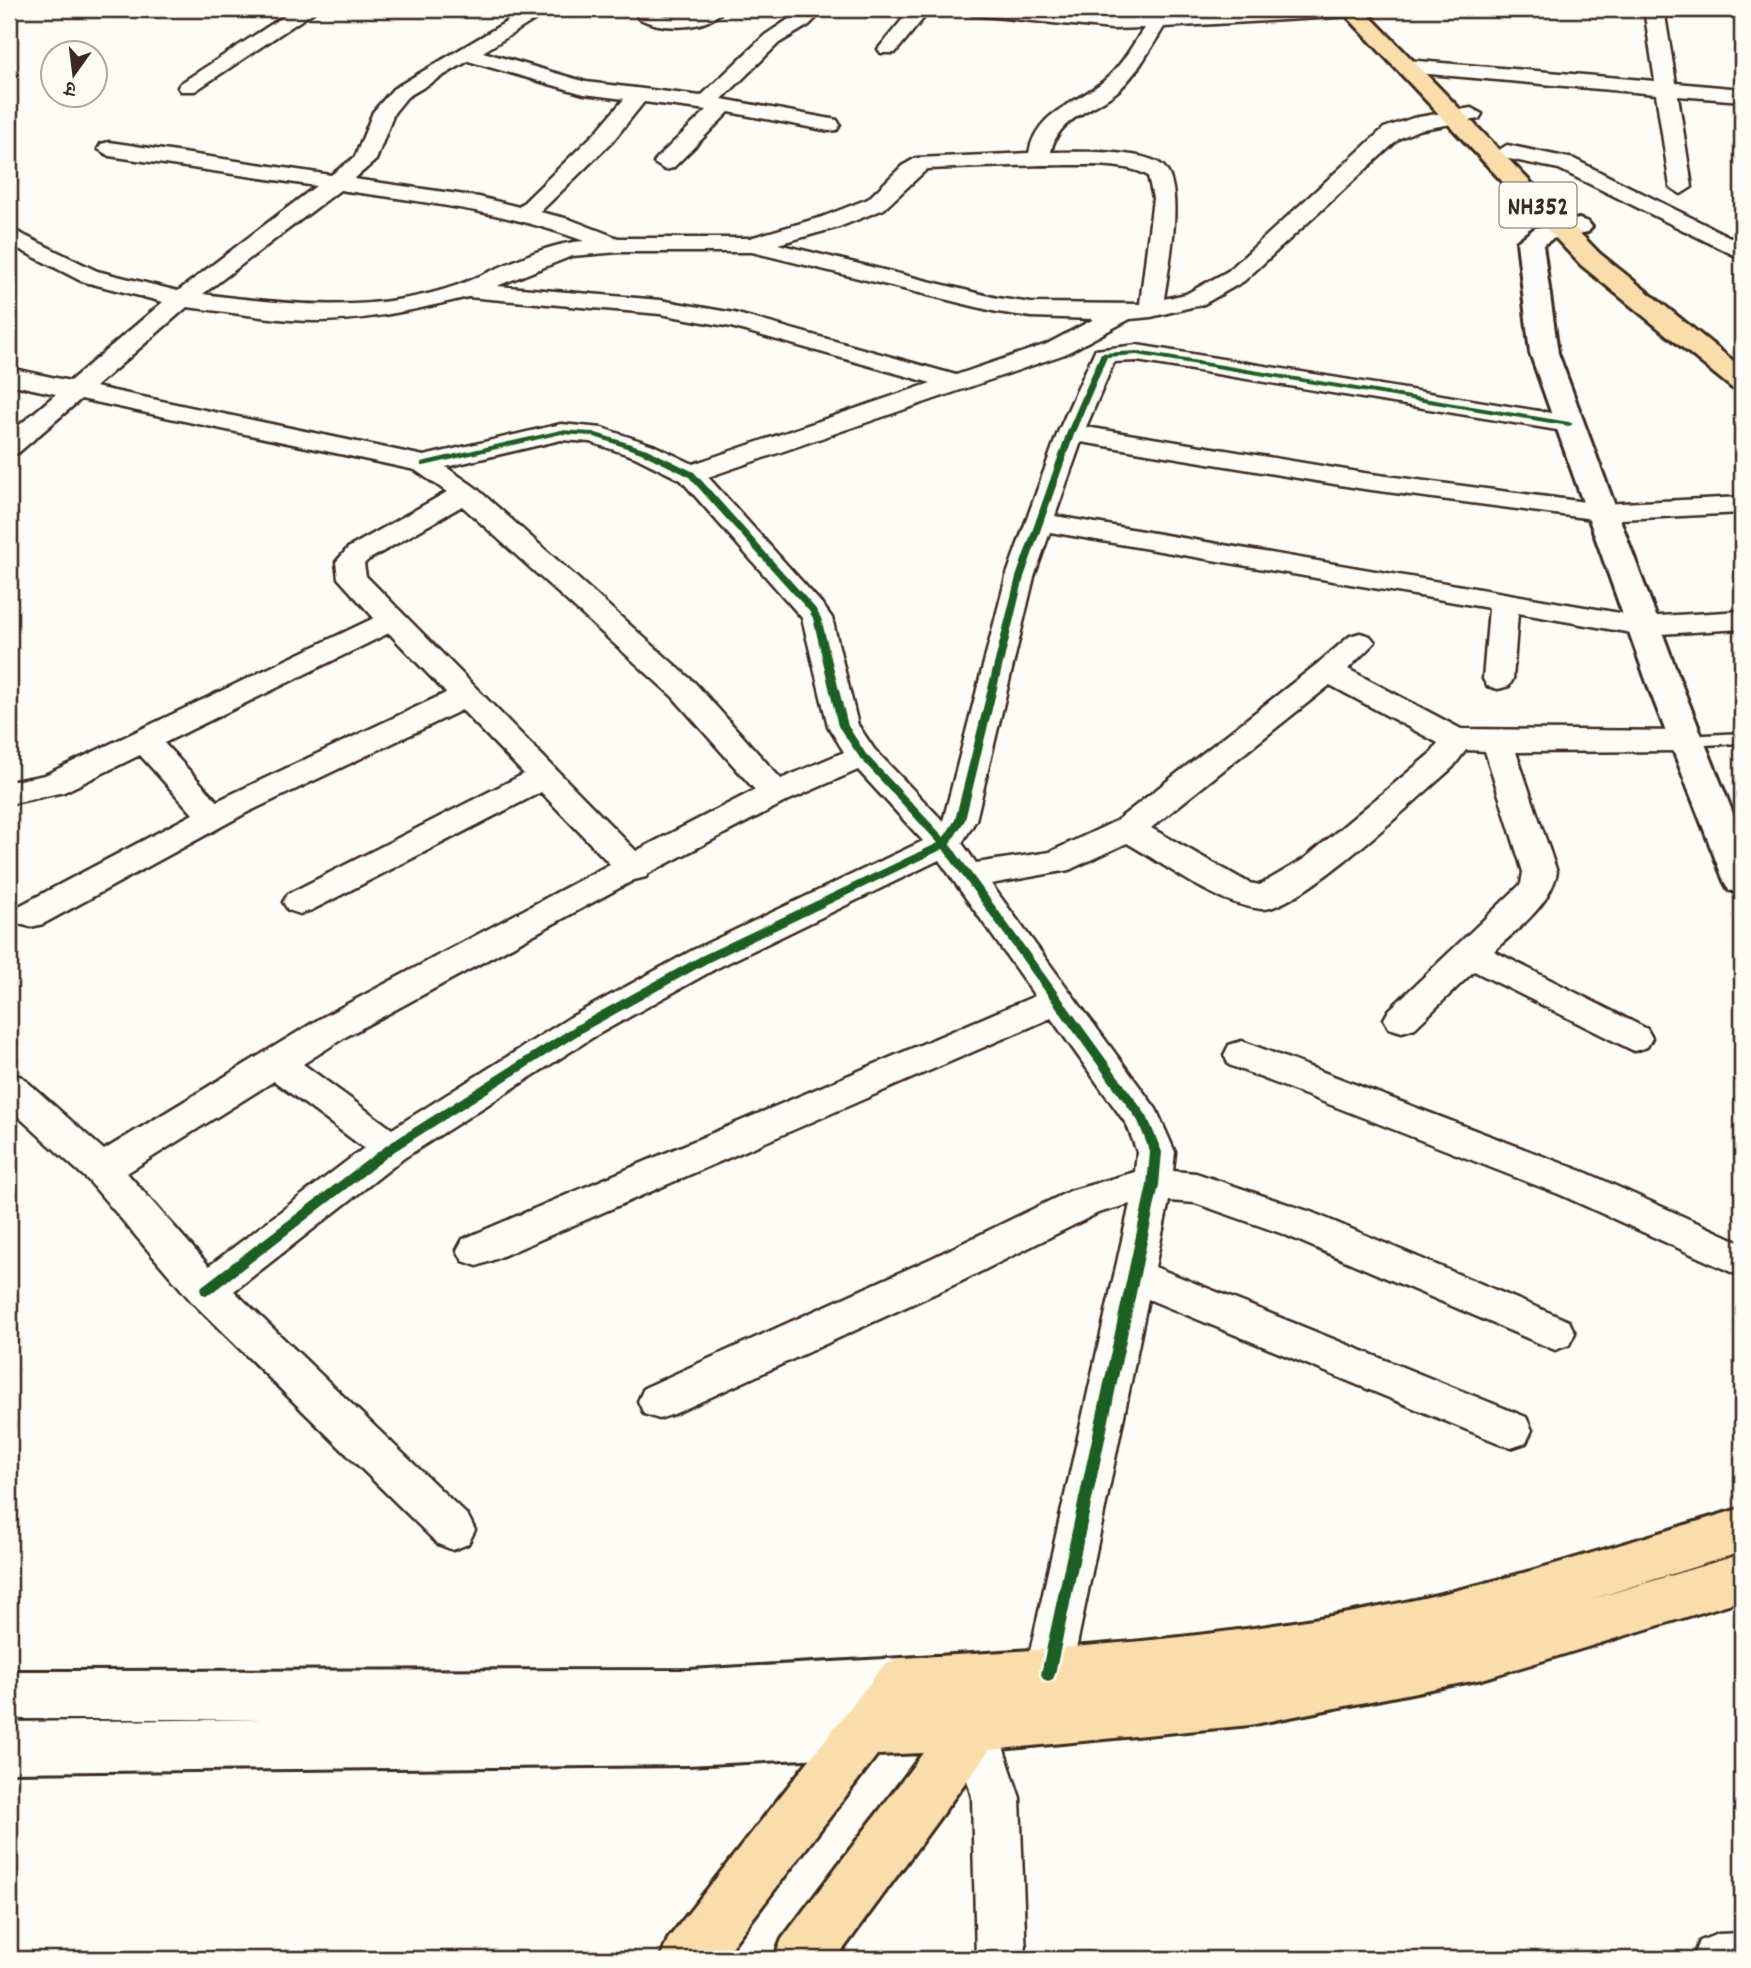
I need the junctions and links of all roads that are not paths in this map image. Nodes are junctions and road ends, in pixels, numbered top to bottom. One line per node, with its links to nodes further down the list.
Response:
1 (308, 9): 15 (street)
2 (542, 9): 13 (street)
3 (646, 9): 4 (street)
4 (714, 9)
5 (816, 9): 19 (street)
6 (921, 9): 12 (street)
7 (973, 9): 11 (street)
8 (1362, 9): 10 (street); 14 (highway, NH352)
9 (1654, 9): 16 (street)
10 (1226, 14): 11 (street)
11 (1170, 17): 24 (street)
12 (888, 49)
13 (466, 54): 18 (street); 26 (street)
14 (1417, 67): 16 (street); 20 (highway, NH352)
15 (188, 88)
16 (1666, 89): 17 (street); 27 (street)
17 (1742, 95)
18 (638, 96): 19 (street); 28 (street)
19 (715, 104): 21 (street); 25 (street)
20 (1462, 115): 23 (highway, NH352); 29 (highway, NH352); 36 (street)
21 (829, 125)
22 (109, 149): 26 (street)
23 (1507, 152): 29 (highway, NH352); 33 (street)
24 (1038, 160): 32 (street); 36 (street)
25 (665, 163)
26 (340, 182): 28 (street); 35 (street)
27 (1681, 187)
28 (524, 215): 31 (street)
29 (1570, 228): 38 (highway, NH352); 41 (highway, NH352); 43 (street)
30 (9, 235): 35 (street)
31 (619, 245): 32 (street); 34 (street)
32 (752, 245): 37 (street)
33 (1742, 251)
34 (464, 291): 35 (street); 40 (street)
35 (182, 299): 42 (street)
36 (1151, 310): 37 (street)
37 (1124, 312): 40 (street)
38 (1742, 364)
39 (9, 376): 42 (street)
40 (954, 382): 47 (street)
41 (1742, 382)
42 (78, 390): 45 (street); 46 (street)
43 (1569, 424): 44 (street); 50 (street)
44 (1072, 432): 50 (street); 51 (street)
45 (9, 446)
46 (424, 464): 47 (street); 48 (street)
47 (691, 474): 65 (street)
48 (465, 493): 53 (street); 68 (street)
49 (1742, 505): 50 (street)
50 (1601, 512): 55 (street)
51 (1040, 522): 52 (street); 71 (street)
52 (1504, 602): 55 (street); 58 (street)
53 (393, 620): 59 (street); 62 (street)
54 (1742, 621): 55 (street)
55 (1643, 626): 64 (street)
56 (1360, 642): 57 (street)
57 (1328, 671): 61 (street); 70 (street)
58 (1498, 679)
59 (466, 696): 66 (street); 69 (street)
60 (1742, 738): 64 (lane)
61 (1457, 739): 63 (street); 70 (street)
62 (144, 740): 67 (street); 69 (street)
63 (1497, 741): 64 (street); 77 (street)
64 (1686, 741): 74 (street)
65 (863, 756): 68 (street); 71 (street)
66 (542, 778): 72 (street); 75 (street)
67 (9, 793)
68 (776, 793): 72 (street)
69 (214, 817): 76 (street)
70 (1128, 829): 73 (street)
71 (945, 844): 73 (street); 84 (street)
72 (634, 869): 82 (street)
73 (967, 876): 78 (street)
74 (1742, 881)
75 (300, 902)
76 (32, 915)
77 (1469, 954): 79 (street); 80 (street)
78 (1057, 1001): 86 (street); 87 (street)
79 (1402, 1019)
80 (1634, 1038)
81 (1242, 1055): 88 (street)
82 (274, 1062): 84 (street); 85 (street)
83 (9, 1087): 85 (street)
84 (390, 1148): 90 (street)
85 (102, 1170): 90 (street)
86 (1153, 1185): 89 (street); 91 (street); 92 (street)
87 (477, 1250)
88 (1742, 1261)
89 (1135, 1276): 93 (street); 97 (street)
90 (206, 1290): 94 (street)
91 (1555, 1333)
92 (659, 1401)
93 (1511, 1430)
94 (453, 1530)
95 (1742, 1530): 97 (highway)
96 (1742, 1577): 100 (highway)
97 (1029, 1675): 98 (highway); 100 (highway)
98 (902, 1682): 99 (street); 101 (highway)
99 (9, 1695)
100 (975, 1726): 101 (highway); 105 (highway); 106 (street)
101 (864, 1731): 102 (street); 104 (highway)
102 (9, 1747)
103 (1742, 1958): 107 (street)
104 (688, 1959)
105 (802, 1959)
106 (1001, 1959)
107 (1718, 1959)

